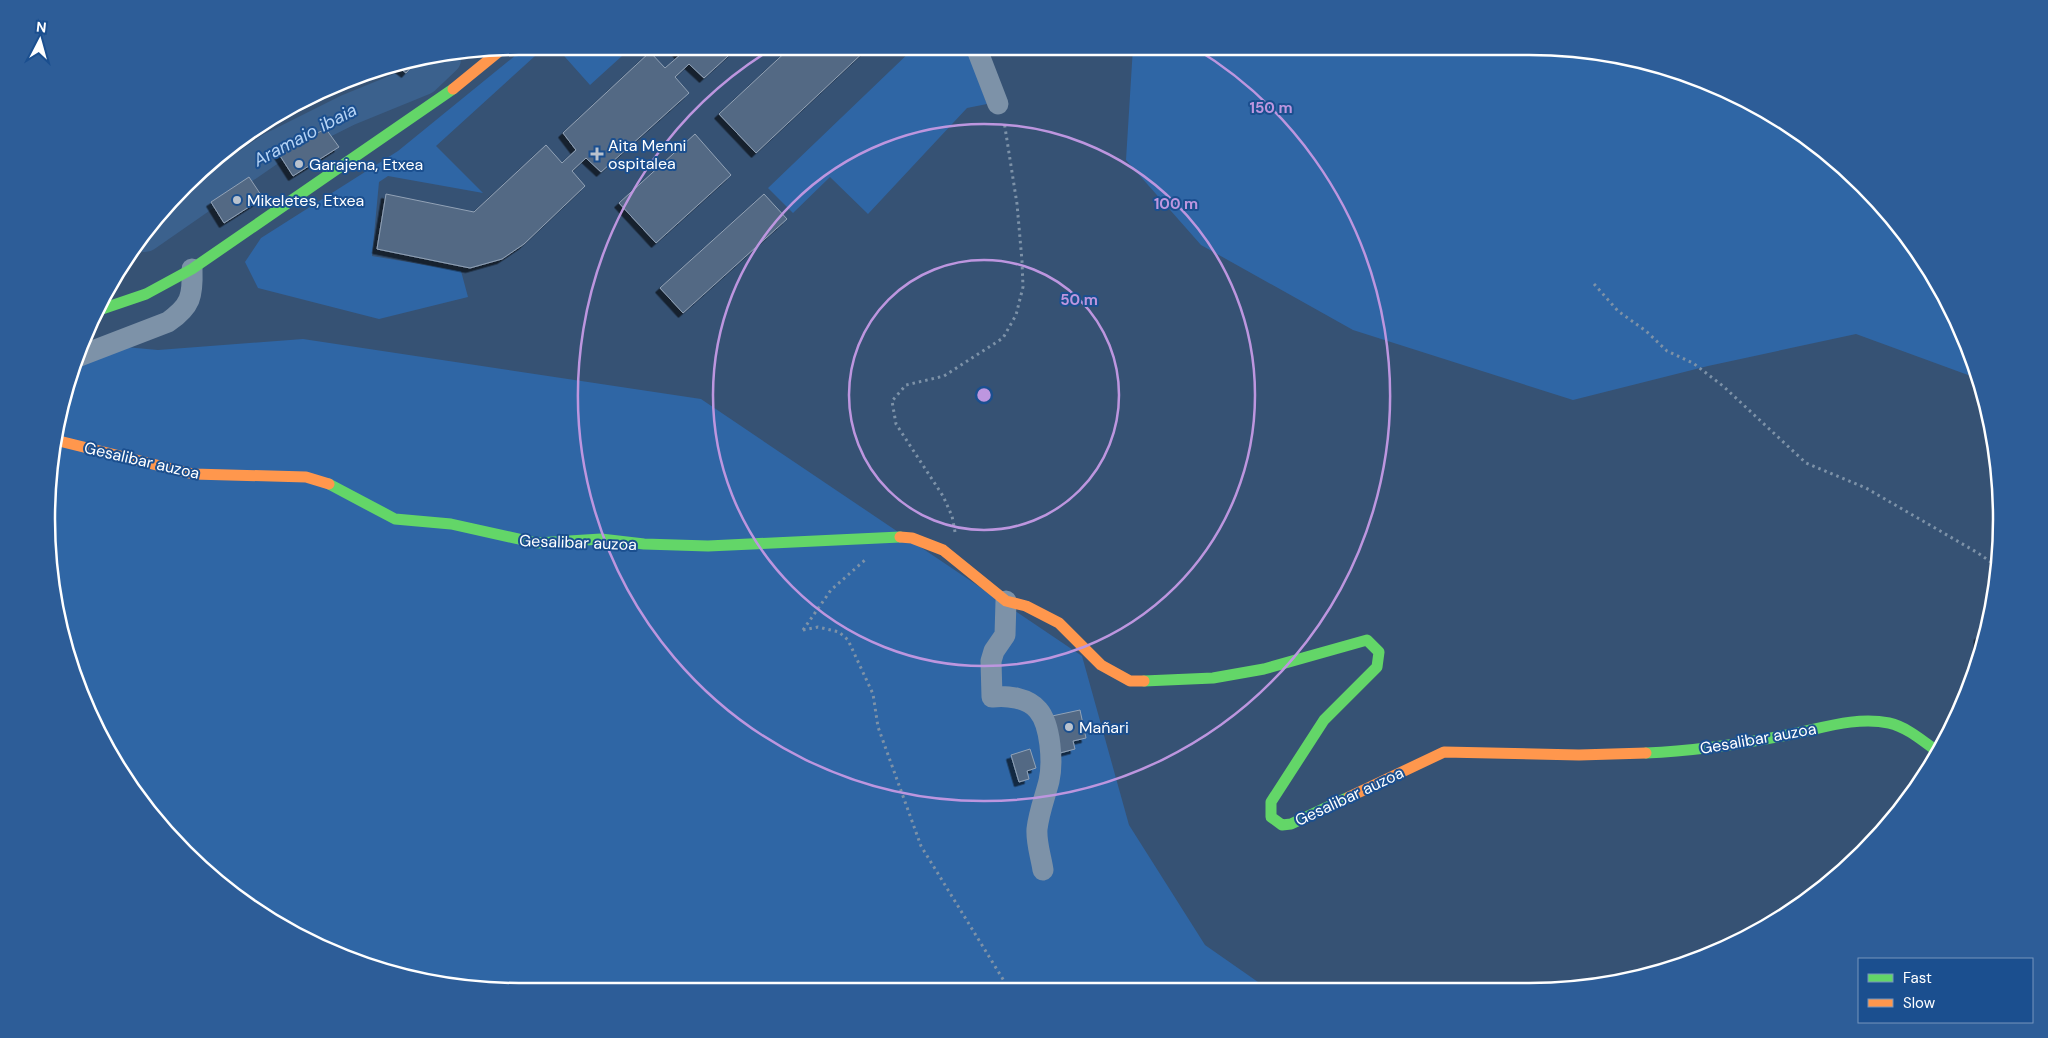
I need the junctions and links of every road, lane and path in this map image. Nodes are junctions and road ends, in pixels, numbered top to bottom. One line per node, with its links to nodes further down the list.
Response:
1 (979, 55): 3 (street)
2 (493, 56): 4 (street)
3 (998, 104): 10 (path)
4 (192, 269): 6 (street); 7 (street)
5 (1594, 284): 11 (path)
6 (106, 308)
7 (86, 353)
8 (62, 442): 10 (street, Gesalibar auzoa)
9 (870, 556): 15 (path)
10 (952, 558): 12 (street, Gesalibar auzoa)
11 (1991, 562)
12 (1006, 601): 13 (street, Gesalibar auzoa); 14 (street)
13 (1933, 748)
14 (1043, 870)
15 (1005, 983)

